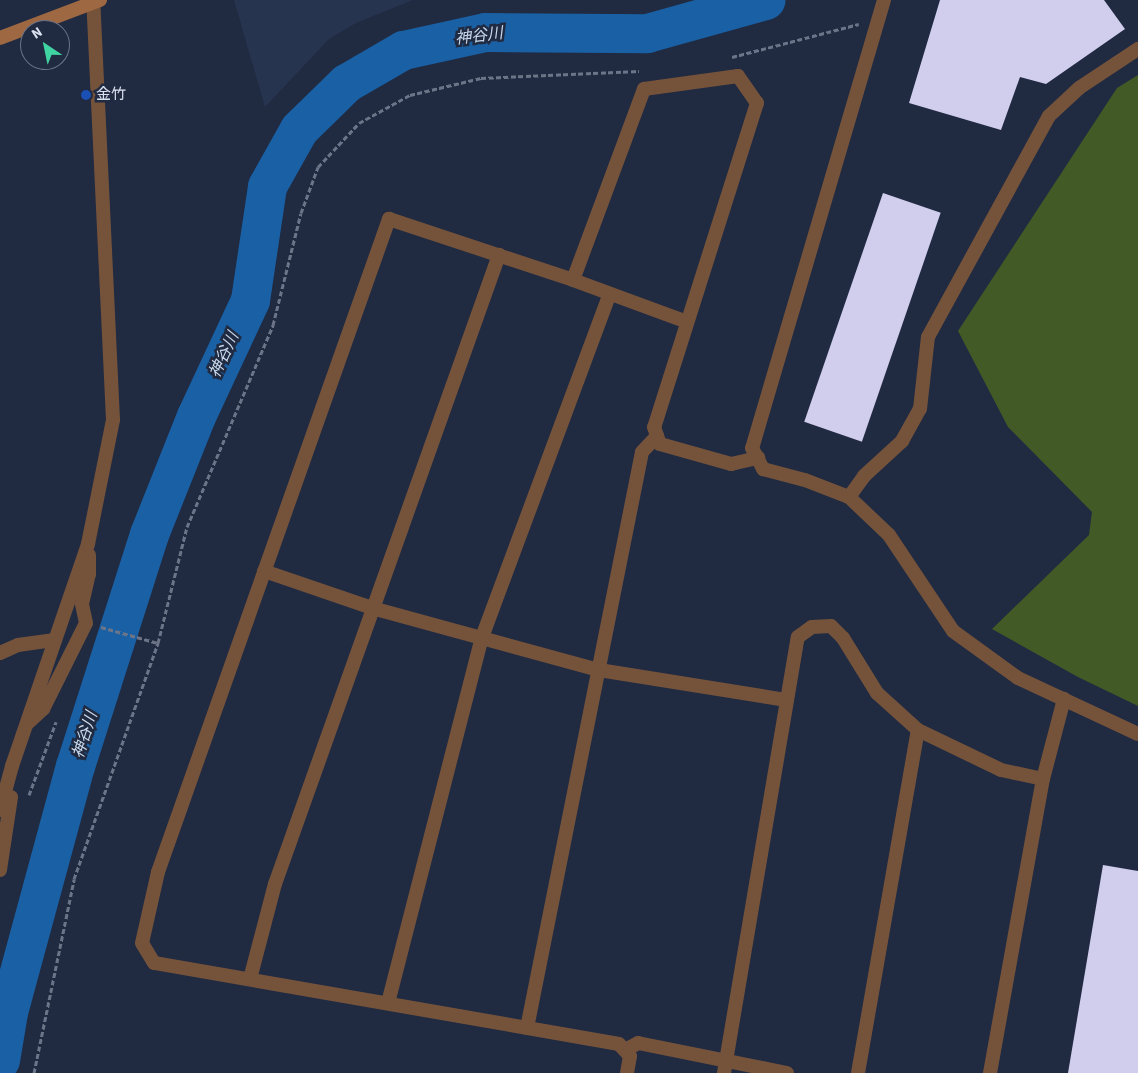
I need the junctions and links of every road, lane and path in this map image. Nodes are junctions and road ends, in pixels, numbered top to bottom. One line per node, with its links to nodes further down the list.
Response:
1 (884, 0): 10 (street)
2 (97, 1): 3 (main road); 12 (street)
3 (0, 38)
4 (1138, 48): 11 (street)
5 (499, 256): 6 (street); 13 (street); 14 (street)
6 (573, 280): 7 (street); 8 (street)
7 (610, 294): 8 (street); 17 (street)
8 (687, 322): 9 (street)
9 (657, 436): 10 (street); 20 (street)
10 (758, 458): 11 (street)
11 (849, 497): 21 (street)
12 (88, 544): 15 (street); 16 (street)
13 (264, 571): 14 (street); 32 (street)
14 (372, 608): 17 (street); 32 (street)
15 (86, 623): 18 (path); 24 (street)
16 (55, 640): 19 (street); 24 (street)
17 (481, 640): 20 (street); 33 (street)
18 (158, 643)
19 (0, 653)
20 (599, 670): 22 (street); 34 (street)
21 (1064, 699): 26 (street); 28 (street)
22 (787, 700): 25 (street); 36 (street)
23 (57, 719): 29 (path)
24 (26, 724): 27 (street)
25 (918, 730): 28 (street); 39 (street)
26 (1138, 734)
27 (12, 766): 30 (street); 31 (street)
28 (1043, 779): 40 (street)
29 (28, 797)
30 (0, 810)
31 (0, 870)
32 (250, 979): 33 (street)
33 (388, 1003): 34 (street)
34 (527, 1028): 35 (street)
35 (625, 1050): 36 (street); 37 (street)
36 (725, 1068): 38 (street)
37 (627, 1073)
38 (787, 1073)
39 (858, 1073)
40 (990, 1073)

